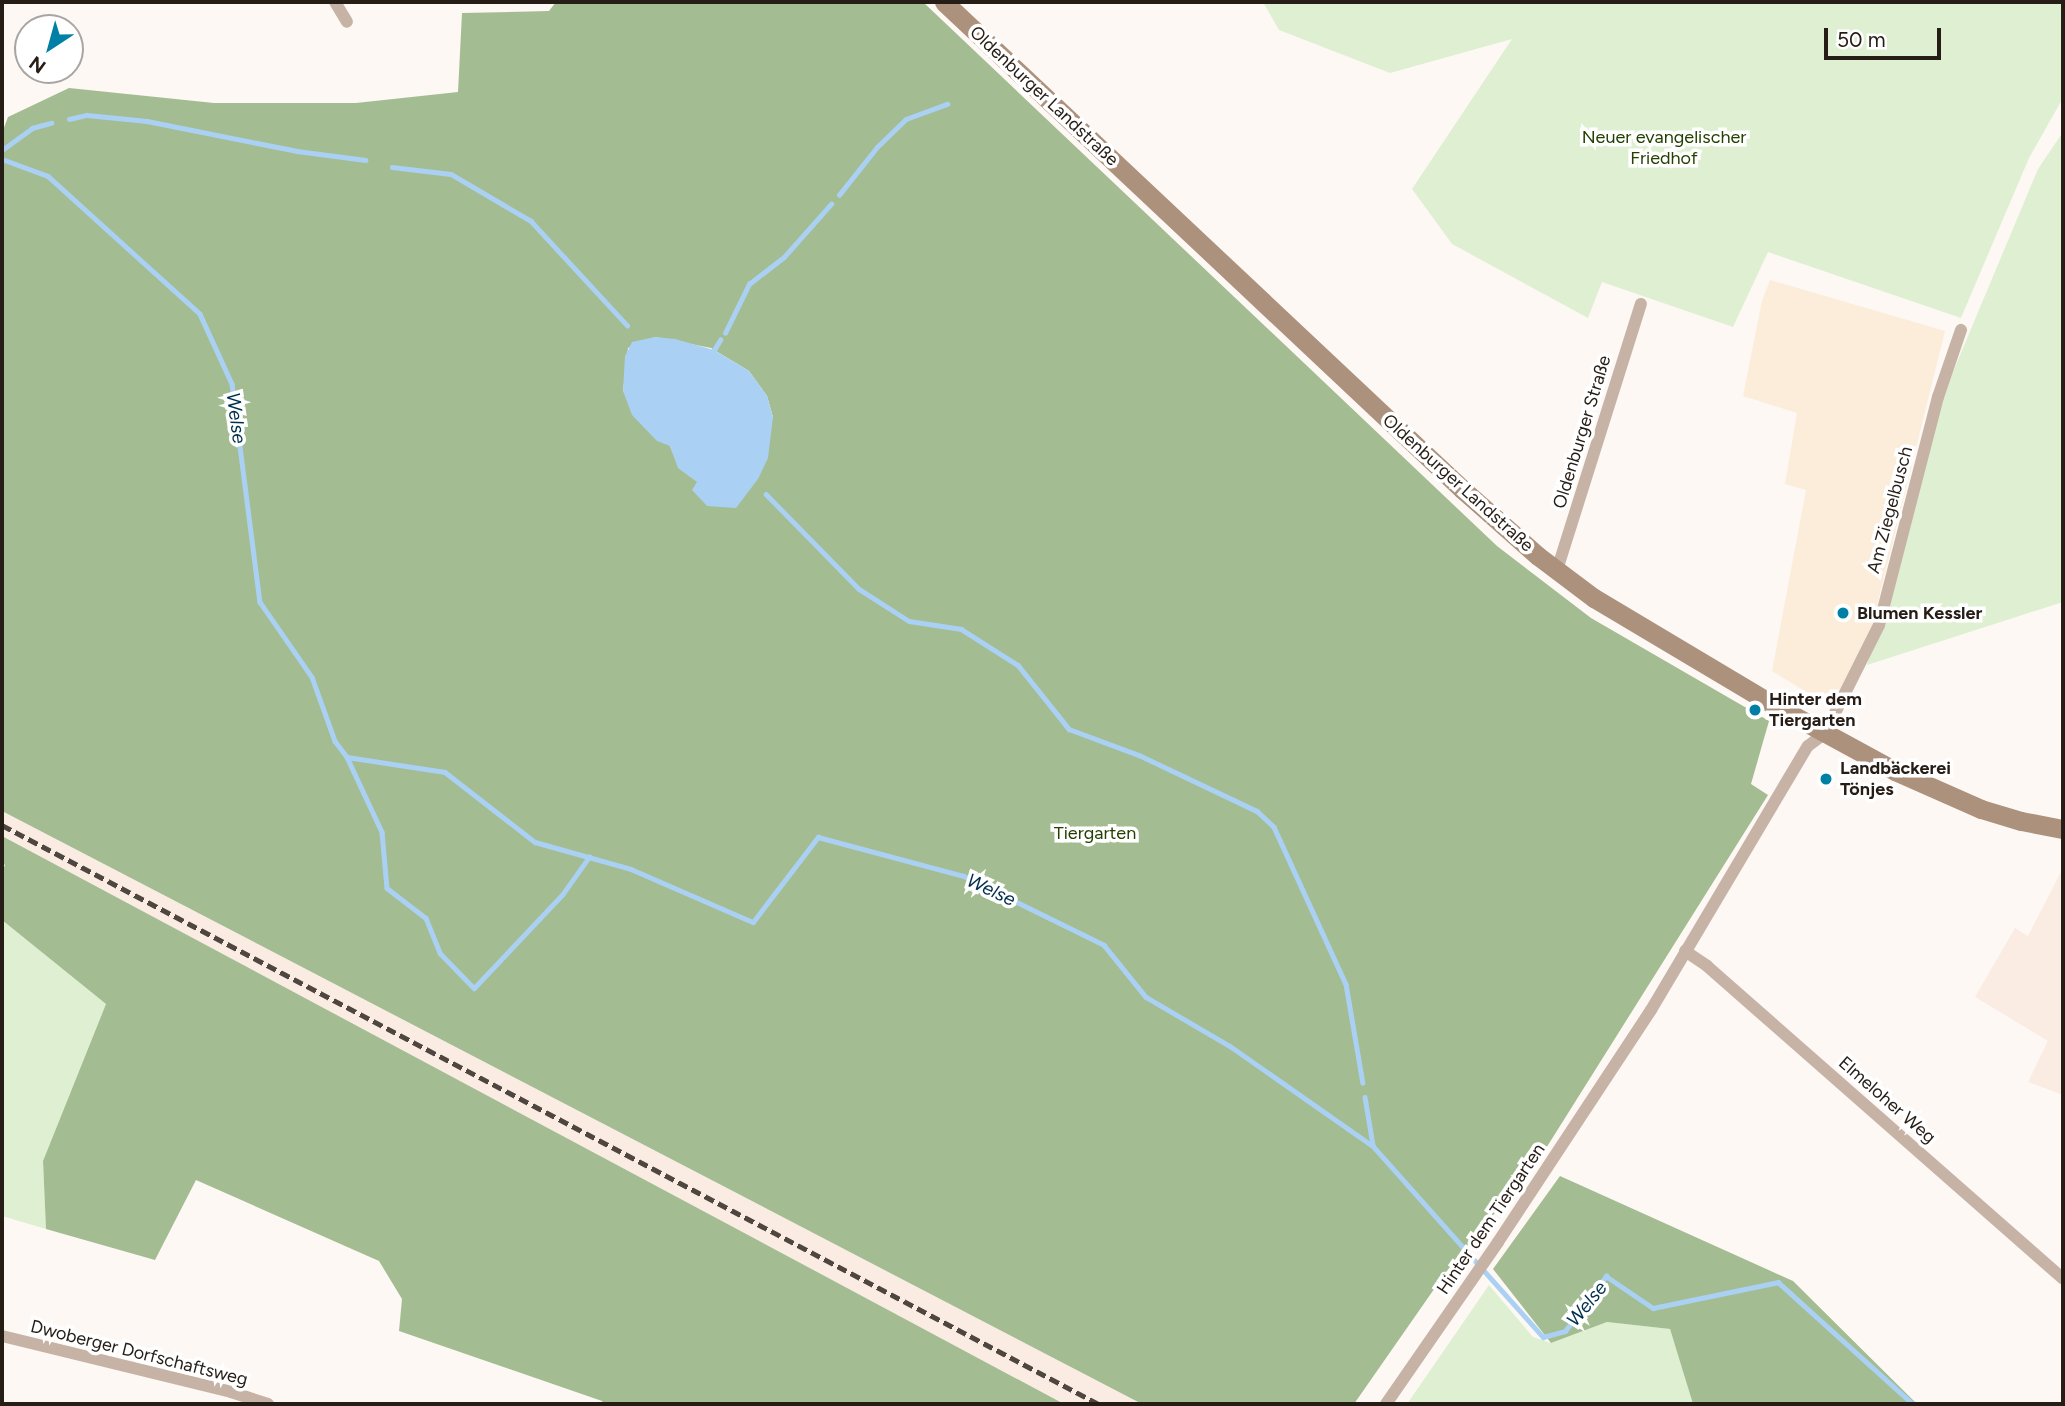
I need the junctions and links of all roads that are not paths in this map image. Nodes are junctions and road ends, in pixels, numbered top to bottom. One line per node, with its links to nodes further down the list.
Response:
1 (335, 2): 3 (street)
2 (944, 2): 6 (main road, Oldenburger Landstraße)
3 (348, 22)
4 (1641, 304): 6 (street, Oldenburger Straße)
5 (1961, 330): 7 (street, Am Ziegelbusch)
6 (1556, 570): 7 (main road, Oldenburger Landstraße)
7 (1825, 733): 8 (main road, Oldenburger Landstraße); 9 (street, Hinter dem Tiergarten)
8 (2063, 829)
9 (1685, 951): 10 (street, Elmeloher Weg); 13 (street, Hinter dem Tiergarten)
10 (2063, 1279)
11 (2, 1336): 12 (street, Dwoberger Dorfschaftsweg)
12 (266, 1404)
13 (1386, 1404)

